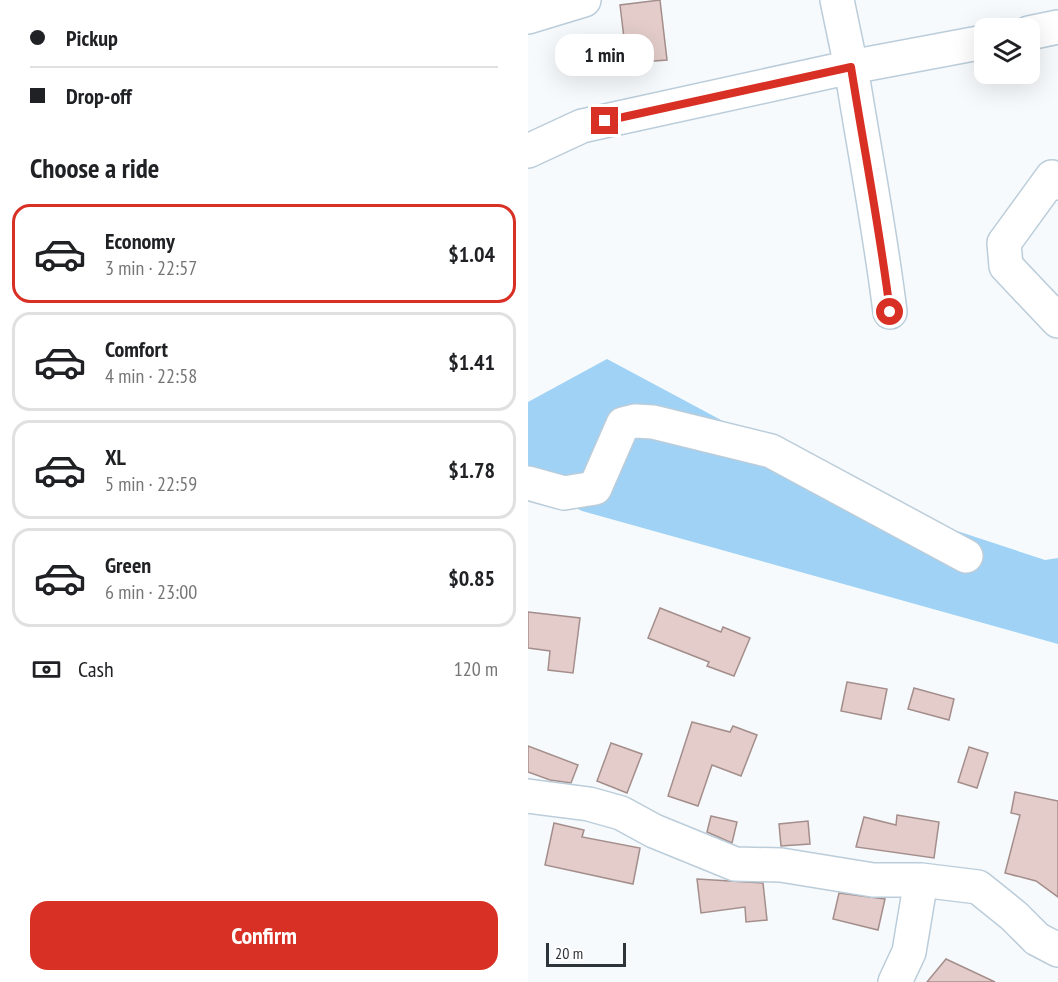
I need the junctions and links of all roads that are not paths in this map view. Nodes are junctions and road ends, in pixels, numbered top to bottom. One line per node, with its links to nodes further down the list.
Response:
1 (584, 0): 3 (street)
2 (837, 0): 7 (street)
3 (528, 17)
4 (1058, 27): 5 (street)
5 (1040, 31)
6 (974, 44): 7 (street)
7 (851, 67): 8 (street); 10 (street)
8 (528, 151)
9 (1056, 177): 11 (street)
10 (890, 312)
11 (1058, 321)
12 (528, 483): 13 (street)
13 (966, 556)
14 (528, 796): 15 (street)
15 (921, 880): 16 (street); 17 (street)
16 (1058, 950)
17 (895, 982)

